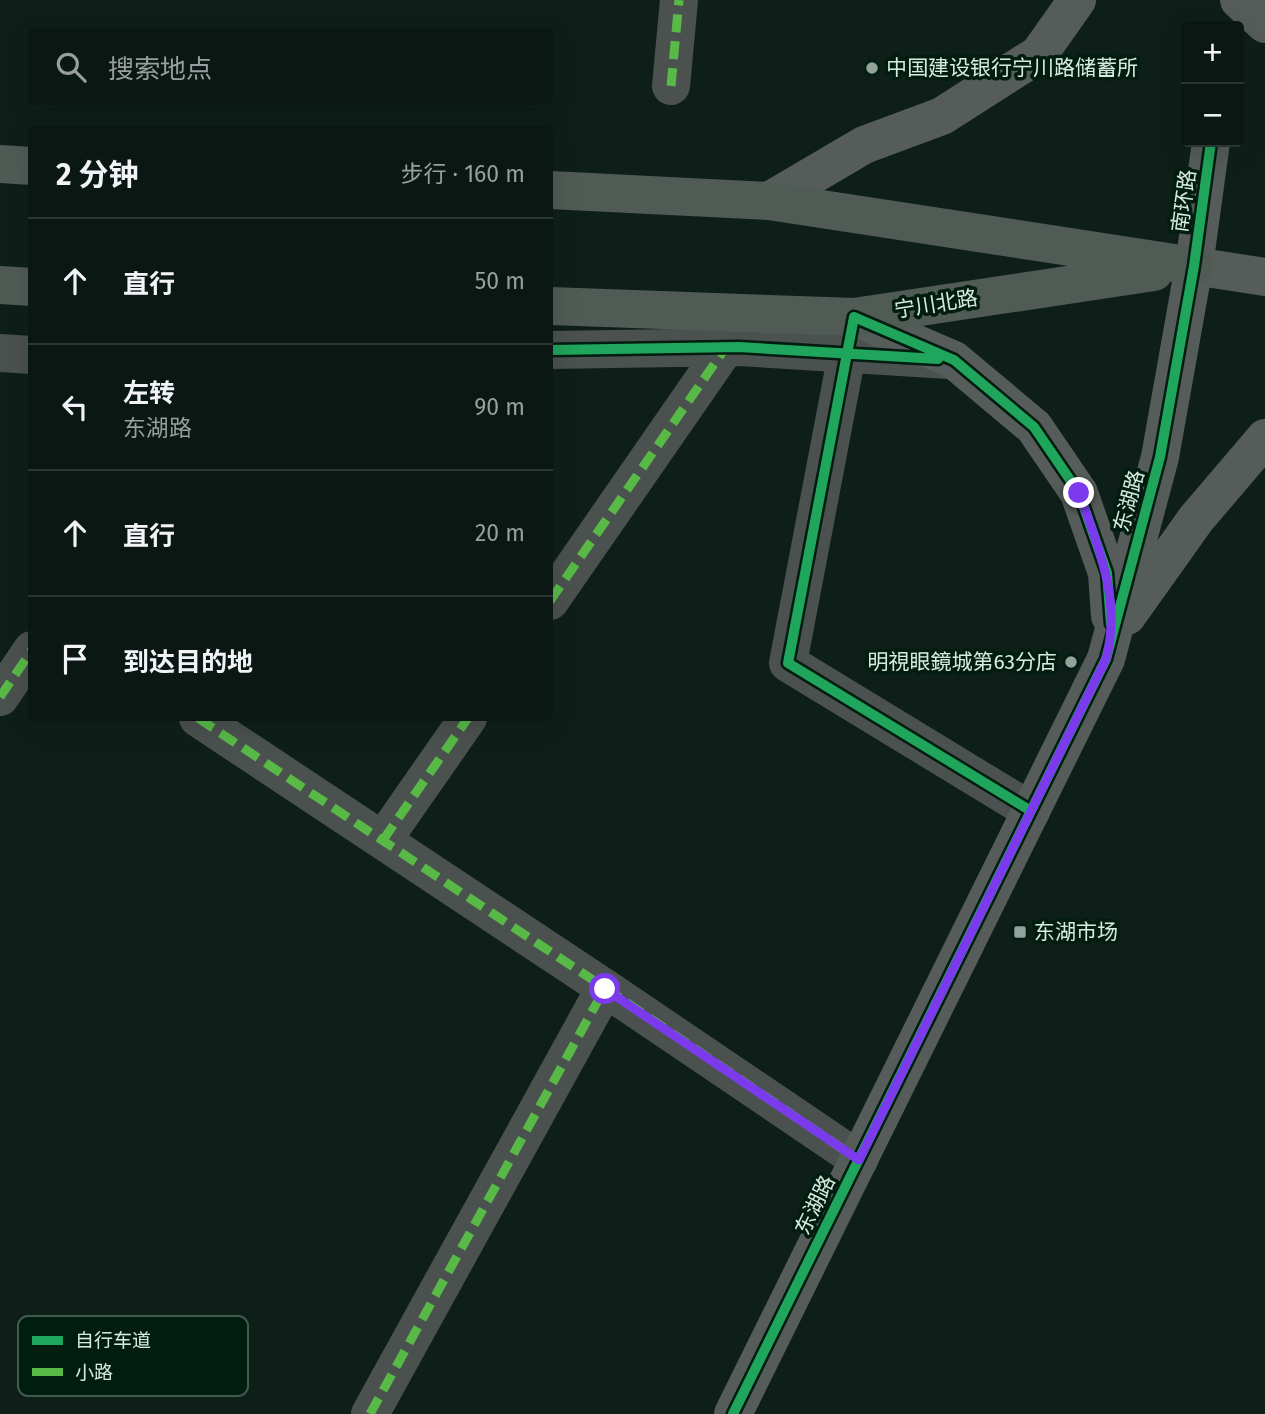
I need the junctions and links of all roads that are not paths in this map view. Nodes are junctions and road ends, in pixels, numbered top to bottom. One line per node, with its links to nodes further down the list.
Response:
1 (679, 0): 7 (street)
2 (1077, 0): 12 (street)
3 (1231, 0): 5 (street)
4 (1239, 0): 6 (street)
5 (1228, 21)
6 (1265, 24)
7 (671, 86)
8 (1210, 147): 13 (street, 南环路)
9 (0, 164): 10 (main road)
10 (28, 166)
11 (553, 190): 12 (main road)
12 (769, 201): 13 (main road)
13 (1194, 266): 14 (street); 18 (main road, 宁川北路); 27 (street, 东湖路)
14 (1265, 277)
15 (0, 285): 16 (main road)
16 (28, 287)
17 (553, 306): 18 (main road, 宁川北路)
18 (854, 317): 22 (street); 24 (street)
19 (726, 347): 20 (street); 22 (street); 26 (street)
20 (553, 350)
21 (0, 353): 23 (street)
22 (847, 354): 24 (street); 32 (street)
23 (28, 355)
24 (954, 360): 27 (street)
25 (1265, 439): 27 (street)
26 (553, 597)
27 (1112, 638): 32 (street, 东湖路)
28 (28, 656): 29 (street)
29 (0, 697)
30 (203, 721): 33 (street)
31 (466, 721): 33 (street)
32 (1031, 811): 35 (street, 东湖路)
33 (383, 840): 34 (street)
34 (605, 989): 35 (street); 36 (street)
35 (859, 1160): 37 (street, 东湖路)
36 (370, 1414)
37 (733, 1414)

